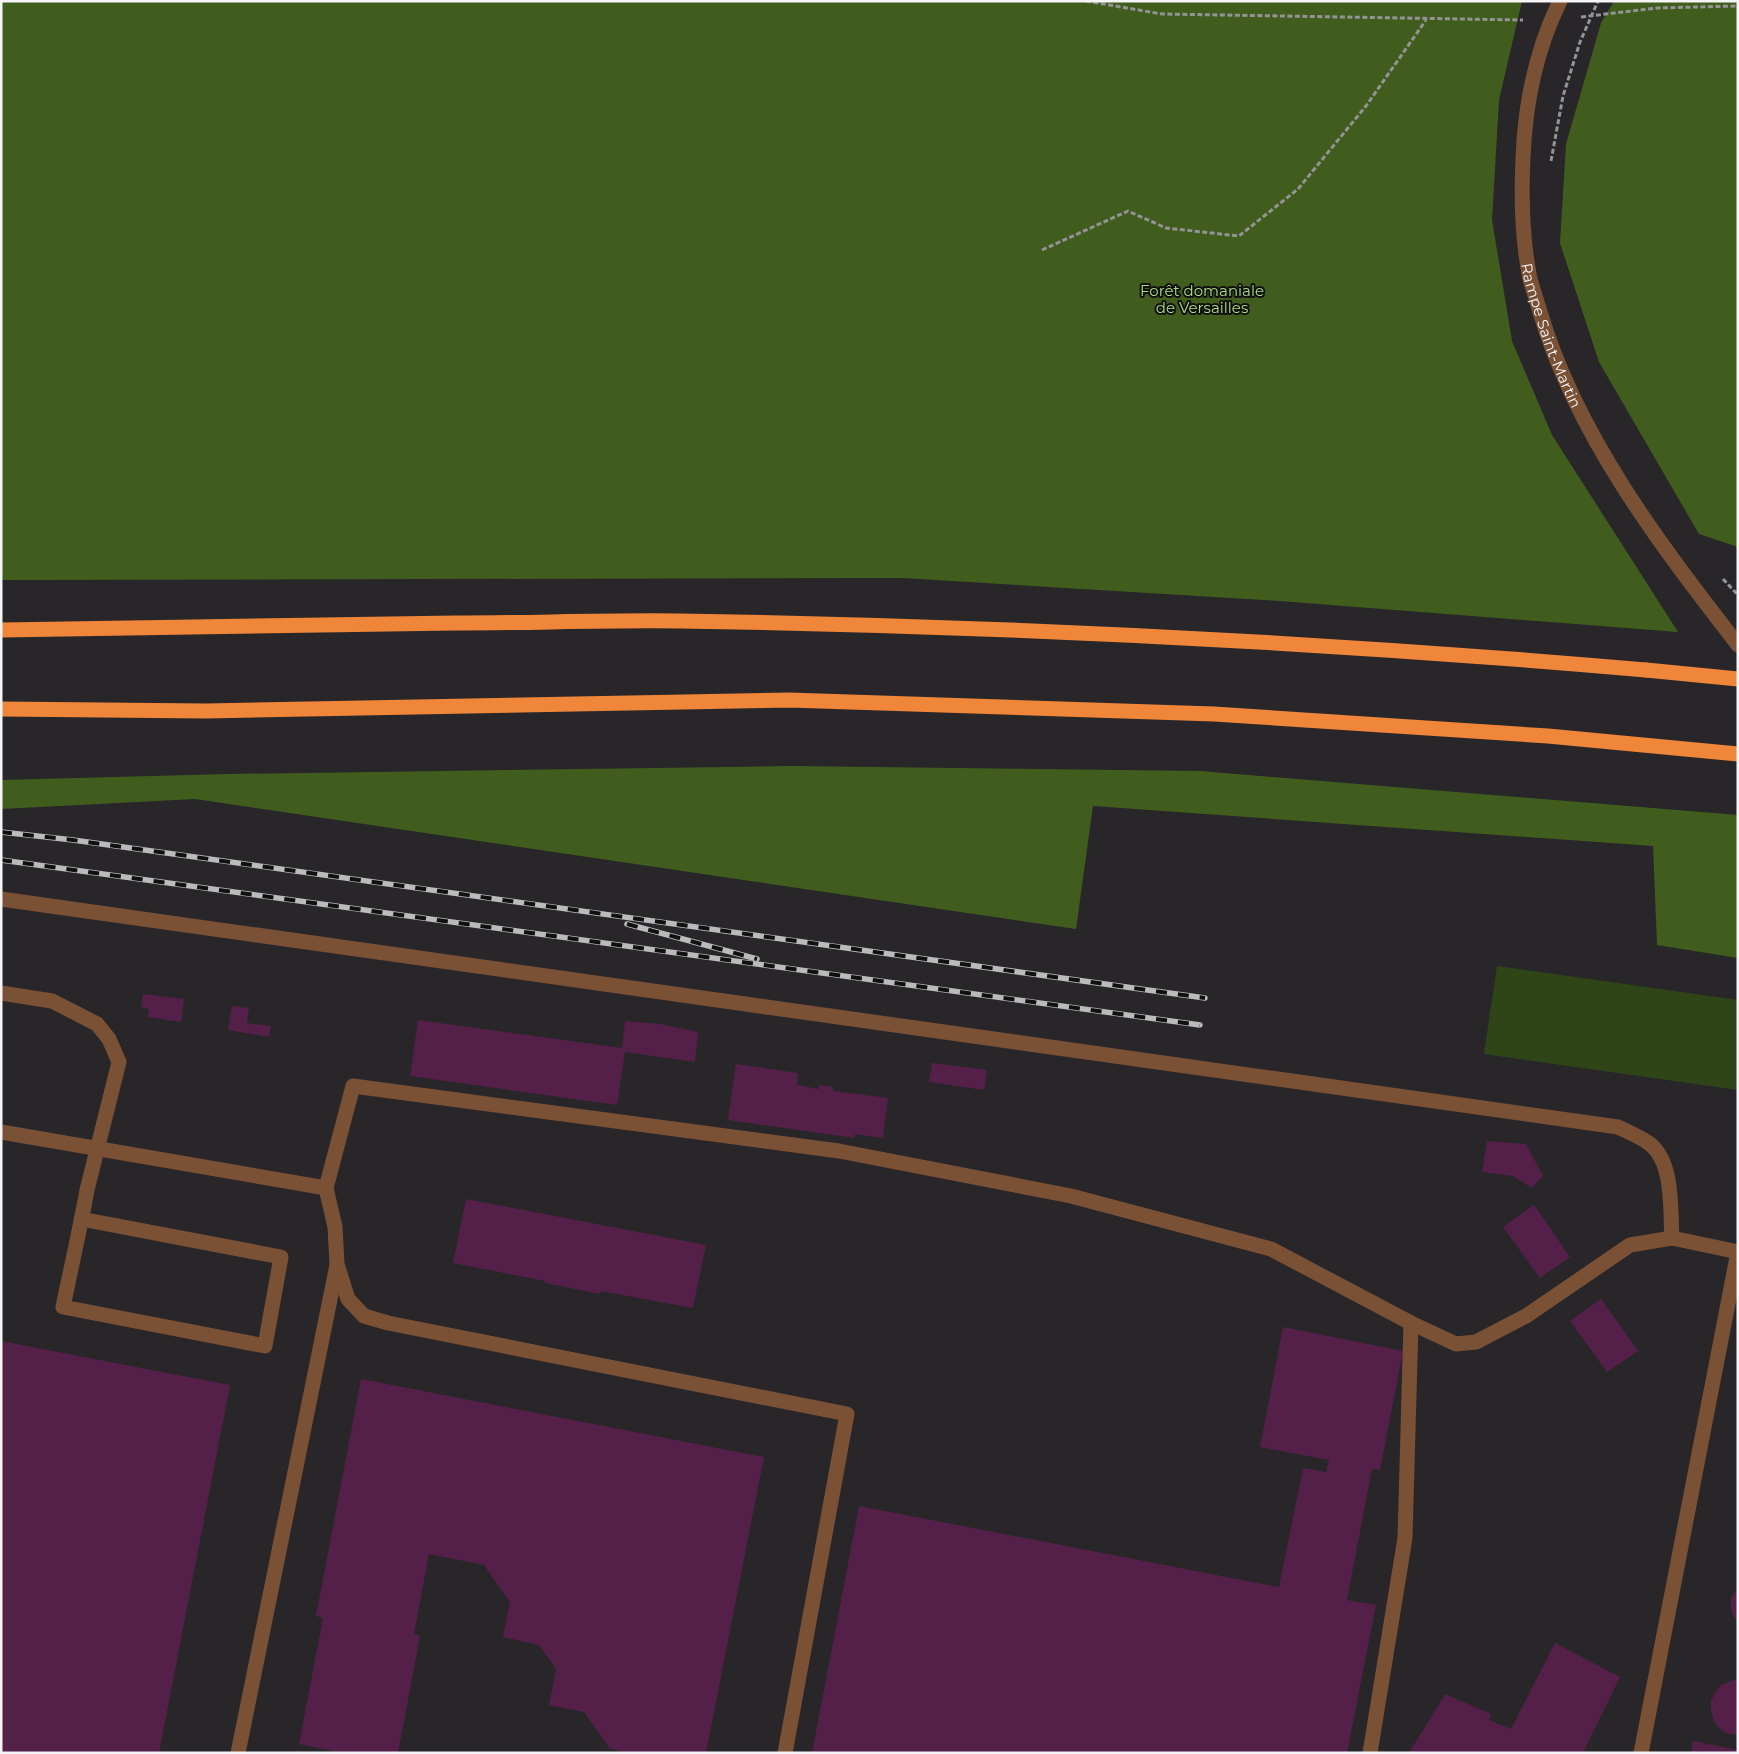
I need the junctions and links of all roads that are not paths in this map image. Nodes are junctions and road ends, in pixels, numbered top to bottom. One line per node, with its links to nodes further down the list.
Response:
1 (1560, 1): 3 (street, Rampe Saint-Martin)
2 (1, 630): 4 (highway, bridge)
3 (1738, 645)
4 (1738, 679)
5 (1, 709): 6 (highway)
6 (1738, 754)
7 (1, 898): 13 (street)
8 (1, 993): 10 (street)
9 (1, 1132): 10 (street)
10 (97, 1149): 11 (street); 12 (street)
11 (326, 1188): 15 (street); 16 (street)
12 (81, 1219): 12 (street)
13 (1672, 1238): 14 (street); 16 (street)
14 (1738, 1252): 20 (street)
15 (337, 1264): 17 (street); 18 (street)
16 (1411, 1323): 19 (street)
17 (238, 1753)
18 (785, 1753)
19 (1370, 1753)
20 (1642, 1753)

